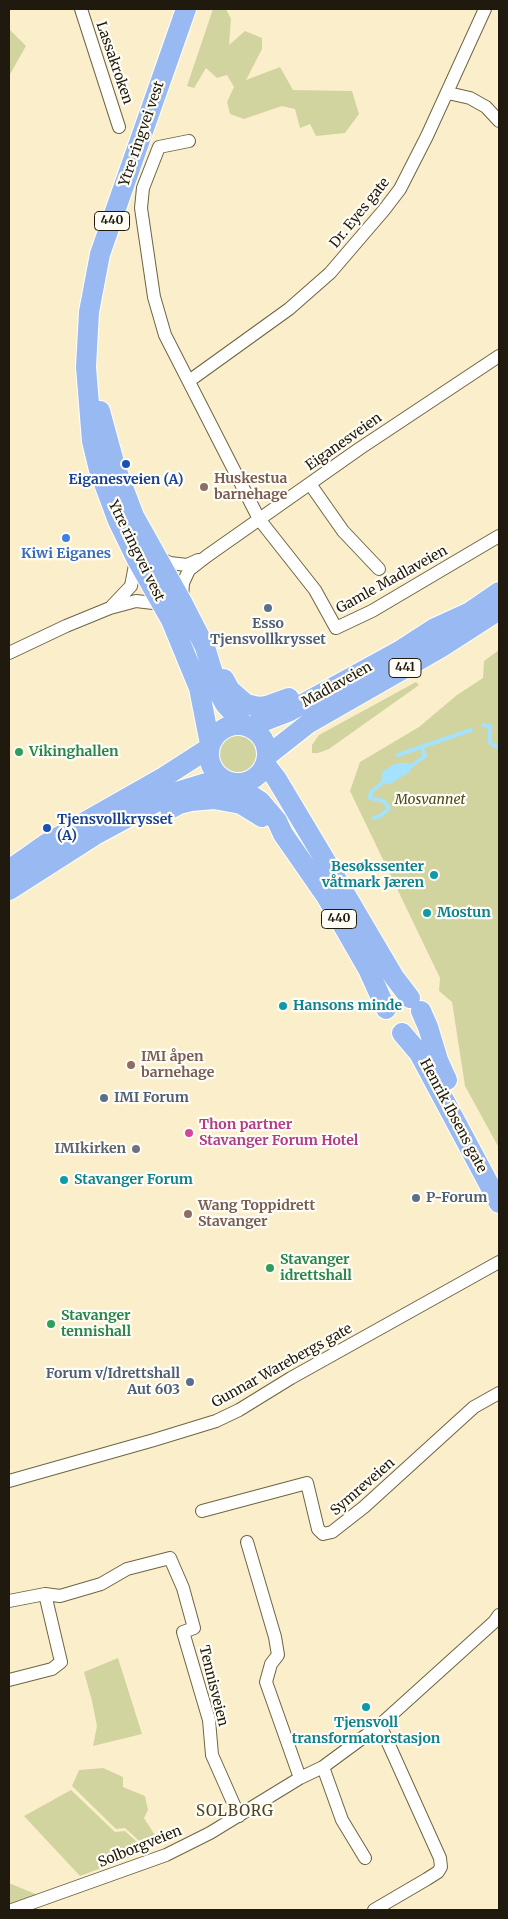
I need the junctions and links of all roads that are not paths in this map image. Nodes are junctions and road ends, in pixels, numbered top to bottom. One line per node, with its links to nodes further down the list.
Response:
1 (80, 9): 7 (street, Lassakroken)
2 (186, 9): 15 (main road, Ytre ringvei vest / 440)
3 (196, 9): 15 (main road, Ytre ringvei vest / 440)
4 (485, 9): 5 (street, Dr. Eyes gate)
5 (448, 93): 6 (street); 10 (street, Dr. Eyes gate)
6 (499, 121)
7 (119, 127)
8 (189, 141): 10 (street)
9 (499, 356): 11 (street, Eiganesveien)
10 (189, 381): 12 (street)
11 (310, 484): 12 (street, Eiganesveien); 16 (street)
12 (259, 519): 13 (street, Gamle Madlaveien); 14 (street, Eiganesveien)
13 (499, 536)
14 (207, 556): 15 (street, Eiganesveien); 18 (street, Eiganesveien)
15 (146, 557): 18 (main road, Ytre ringvei vest / 440); 19 (main road, Ytre ringvei vest / 440); 20 (street)
16 (379, 570)
17 (499, 592): 24 (main road, Madlaveien / 441)
18 (182, 602): 22 (main road, Ytre ringvei vest / 440)
19 (162, 604): 20 (street); 26 (main road, Ytre ringvei vest / 440)
20 (110, 608): 23 (street)
21 (499, 610): 27 (main road, Madlaveien / 441)
22 (205, 647): 24 (main road); 25 (main road, Ytre ringvei vest / 440)
23 (9, 654)
24 (314, 698): 25 (main road, Madlaveien / 441)
25 (247, 726): 26 (main road, 441); 27 (main road)
26 (209, 746): 28 (main road); 31 (main road, 441)
27 (267, 760): 28 (main road, 441); 33 (main road, Henrik Ibsens gate / 440)
28 (232, 783): 29 (main road, 441); 30 (main road, 440)
29 (147, 807): 30 (main road); 32 (main road, 441)
30 (283, 834): 34 (main road, 440)
31 (9, 870)
32 (9, 890)
33 (415, 1005): 34 (main road); 35 (main road); 36 (main road, Henrik Ibsens gate / 440)
34 (386, 1009): 35 (main road, 440)
35 (402, 1033): 37 (main road, Henrik Ibsens gate / 440)
36 (499, 1176)
37 (499, 1203)
38 (499, 1262): 40 (street, Gunnar Warebergs gate)
39 (499, 1394): 41 (street, Symreveien)
40 (9, 1481)
41 (202, 1512)
42 (247, 1542): 49 (street)
43 (45, 1594): 44 (street, Tennisveien); 46 (street); 50 (street, Tennisveien)
44 (9, 1601)
45 (499, 1615): 47 (street, Solborgveien)
46 (9, 1680)
47 (380, 1725): 48 (street, Solborgveien); 53 (street)
48 (323, 1767): 49 (street, Solborgveien); 51 (street)
49 (300, 1778): 50 (street, Solborgveien)
50 (239, 1816): 52 (street, Solborgveien)
51 (365, 1858)
52 (12, 1910)
53 (374, 1910)

